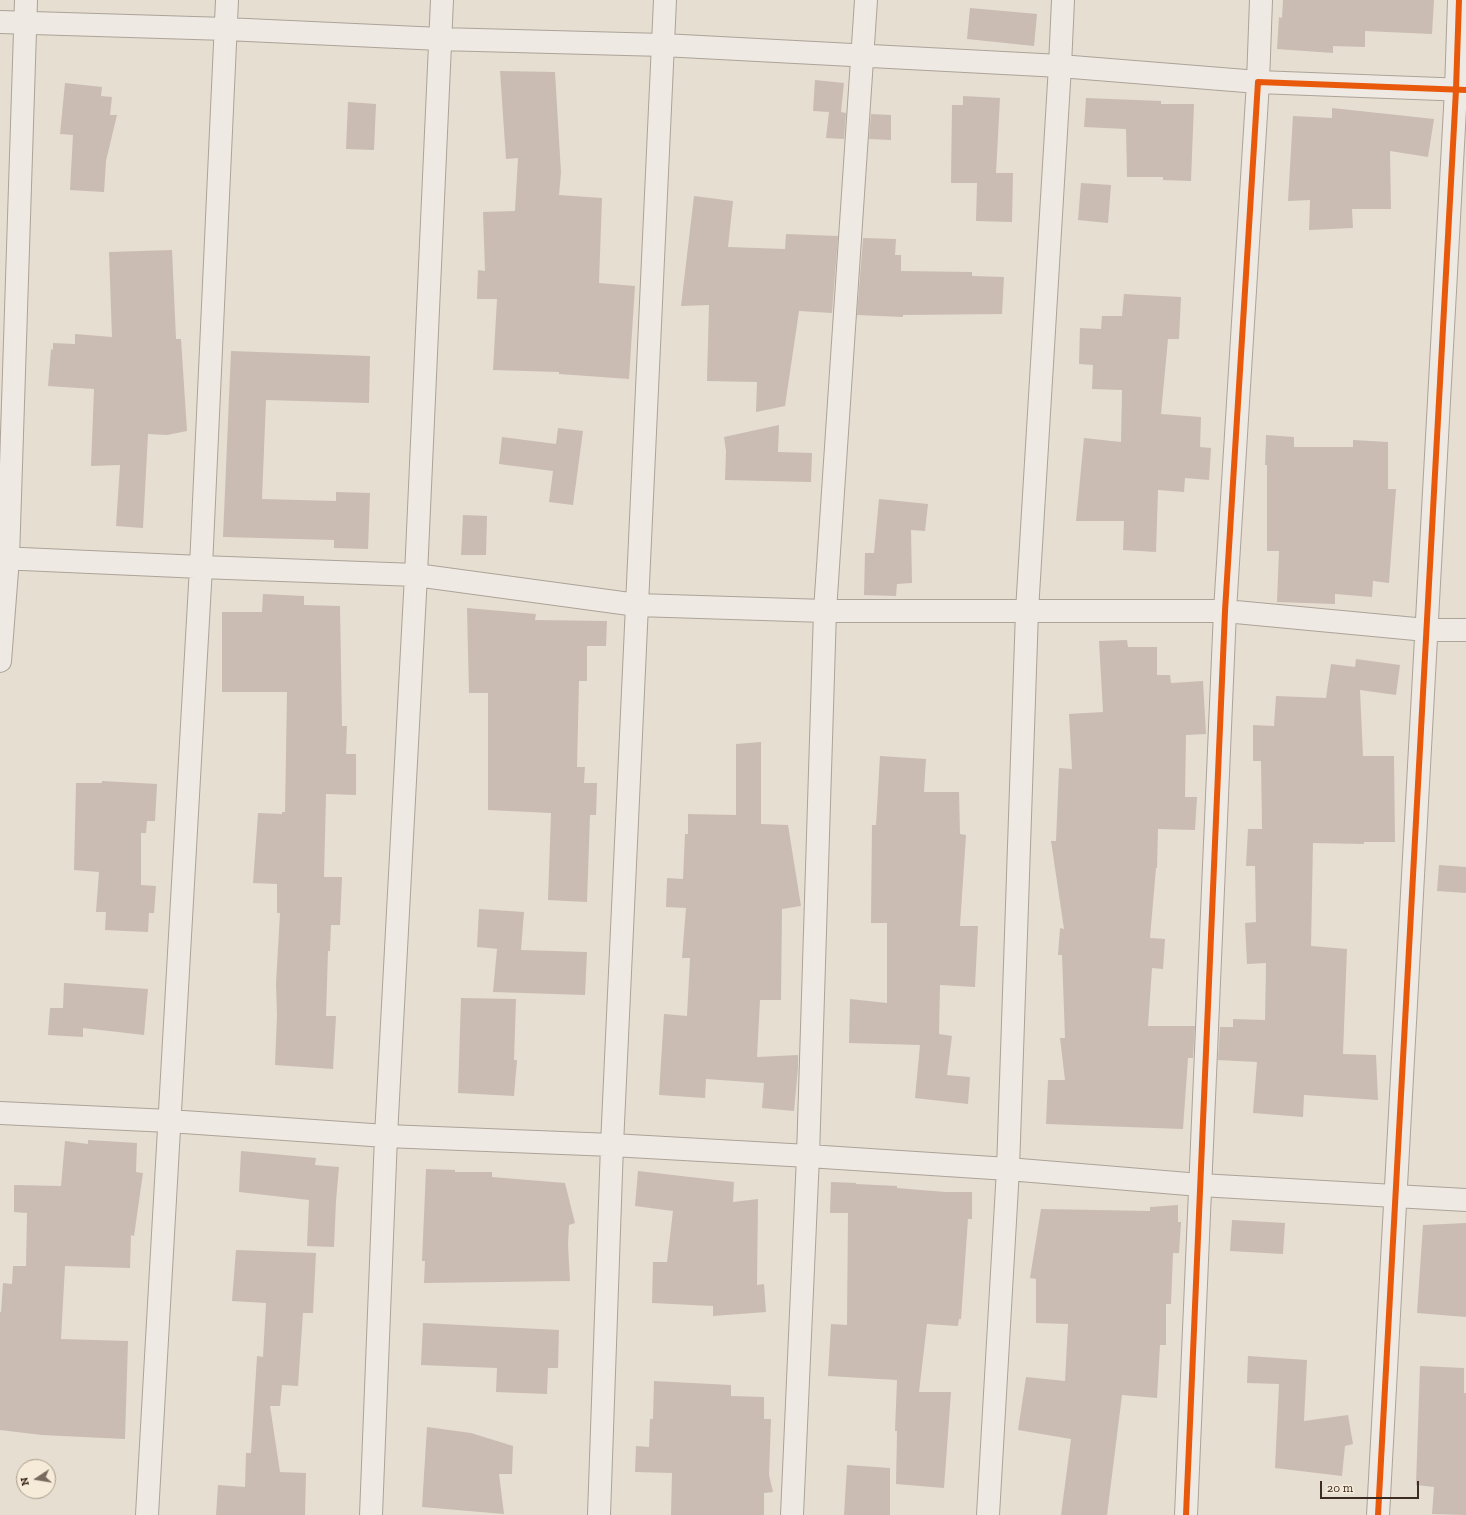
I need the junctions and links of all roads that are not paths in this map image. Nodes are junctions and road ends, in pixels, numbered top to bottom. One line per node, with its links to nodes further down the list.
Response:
1 (26, 0): 10 (street)
2 (228, 0): 11 (street)
3 (442, 0): 12 (street)
4 (666, 0): 13 (street)
5 (866, 0): 14 (street)
6 (1063, 0): 15 (street)
7 (1261, 0): 16 (street)
8 (1459, 0): 17 (street)
9 (0, 22): 10 (street)
10 (25, 22): 11 (street); 18 (street)
11 (226, 29): 12 (street); 19 (street)
12 (440, 39): 13 (street); 20 (street)
13 (663, 45): 14 (street); 21 (street)
14 (863, 56): 15 (street); 22 (street)
15 (1060, 66): 16 (street); 23 (street)
16 (1258, 82): 17 (street); 24 (street)
17 (1461, 90): 25 (street)
18 (4, 558): 19 (street); 27 (street)
19 (201, 567): 20 (street); 29 (street)
20 (416, 575): 21 (street); 30 (street)
21 (637, 605): 22 (street); 31 (street)
22 (825, 611): 23 (street); 32 (street)
23 (1027, 611): 24 (street); 33 (street)
24 (1225, 611): 25 (street); 34 (street)
25 (1426, 630): 26 (street); 35 (street)
26 (1466, 630)
27 (0, 662)
28 (0, 1113): 29 (street)
29 (169, 1121): 30 (street); 37 (street)
30 (386, 1136): 31 (street); 38 (street)
31 (612, 1145): 32 (street); 39 (street)
32 (808, 1156): 33 (street); 40 (street)
33 (1008, 1169): 34 (street); 41 (street)
34 (1200, 1185): 35 (street); 42 (street)
35 (1395, 1196): 36 (street); 43 (street)
36 (1466, 1200)
37 (147, 1515)
38 (370, 1515)
39 (599, 1515)
40 (792, 1515)
41 (988, 1515)
42 (1186, 1515)
43 (1378, 1515)

